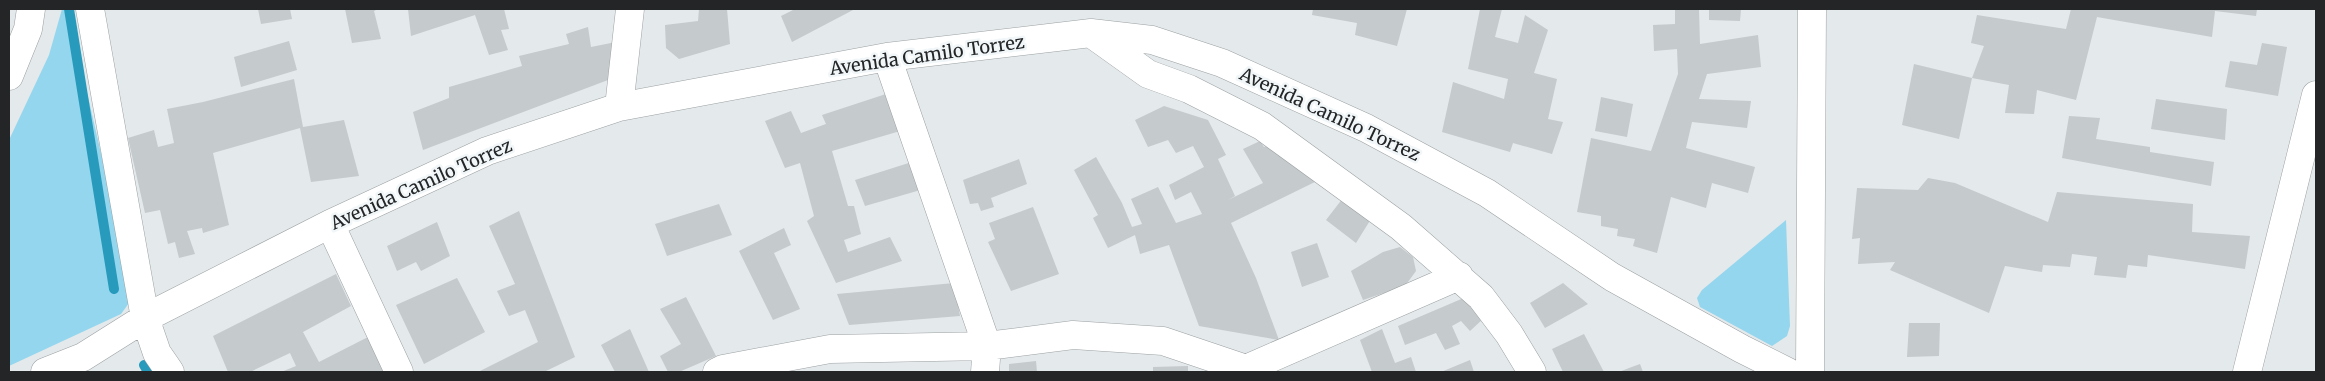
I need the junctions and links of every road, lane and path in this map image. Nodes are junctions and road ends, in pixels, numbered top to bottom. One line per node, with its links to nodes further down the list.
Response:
1 (31, 9): 7 (street)
2 (90, 9): 12 (street)
3 (630, 9): 9 (street)
4 (1812, 9): 22 (street)
5 (1091, 33): 6 (street, Avenida Camilo Torrez); 11 (street); 21 (street, Avenida Camilo Torrez)
6 (887, 58): 9 (street, Avenida Camilo Torrez); 13 (street)
7 (9, 76)
8 (2316, 95): 23 (street)
9 (619, 107): 10 (street, Avenida Camilo Torrez)
10 (330, 224): 12 (street, Avenida Camilo Torrez); 18 (street)
11 (1460, 276): 15 (street); 20 (street)
12 (145, 318): 14 (street, Avenida Camilo Torrez); 17 (street)
13 (986, 359): 15 (street); 19 (street)
14 (87, 365): 16 (street, Avenida Camilo Torrez)
15 (1252, 370)
16 (45, 372)
17 (170, 372)
18 (399, 372)
19 (717, 372)
20 (1532, 372)
21 (1788, 372)
22 (1810, 372)
23 (2247, 372)

